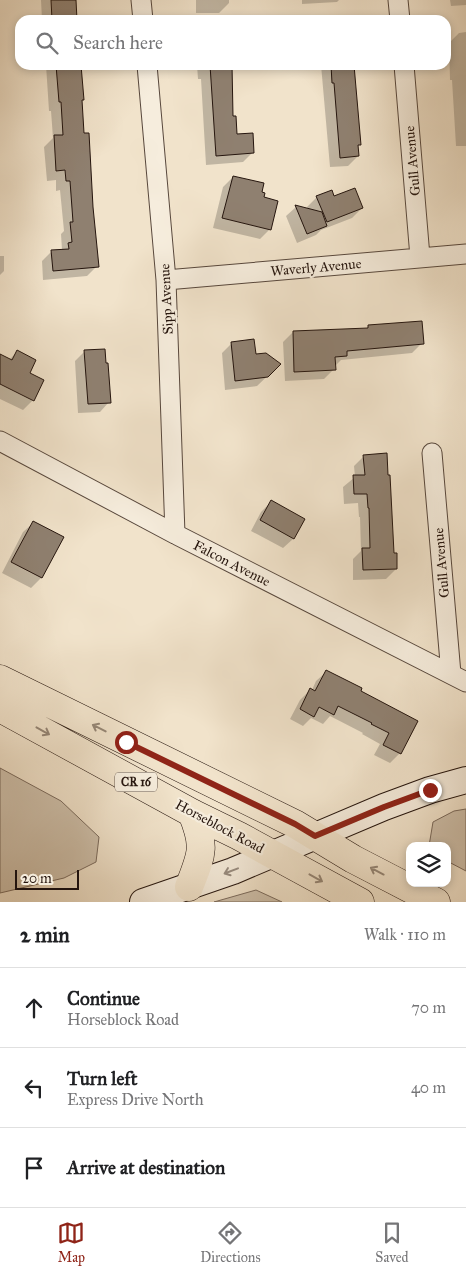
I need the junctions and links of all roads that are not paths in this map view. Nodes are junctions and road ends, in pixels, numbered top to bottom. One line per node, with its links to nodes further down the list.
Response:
1 (141, 0): 3 (street)
2 (398, 0): 4 (street)
3 (142, 15)
4 (400, 15)
5 (147, 70): 9 (street, Sipp Avenue)
6 (404, 70): 8 (street, Gull Avenue)
7 (466, 254): 8 (street, Waverly Avenue)
8 (420, 257): 9 (street, Waverly Avenue)
9 (166, 280): 12 (street, Sipp Avenue)
10 (0, 441): 12 (street, Falcon Avenue)
11 (432, 453): 13 (street, Gull Avenue)
12 (175, 534): 13 (street, Falcon Avenue)
13 (458, 678)
14 (0, 679): 18 (main road, CR 16, one-way to 14)
15 (0, 708): 17 (main road, Horseblock Road / CR 16, one-way to 17)
16 (466, 780): 18 (main road)
17 (192, 813): 19 (main road, Horseblock Road / CR 16); 20 (main road)
18 (315, 836): 19 (main road); 23 (main road, CR 16, one-way to 18)
19 (273, 854): 20 (main road, one-way to 20); 22 (main road, Horseblock Road / CR 16, one-way to 22)
20 (189, 887): 21 (main road)
21 (143, 902)
22 (360, 902)
23 (436, 902)

